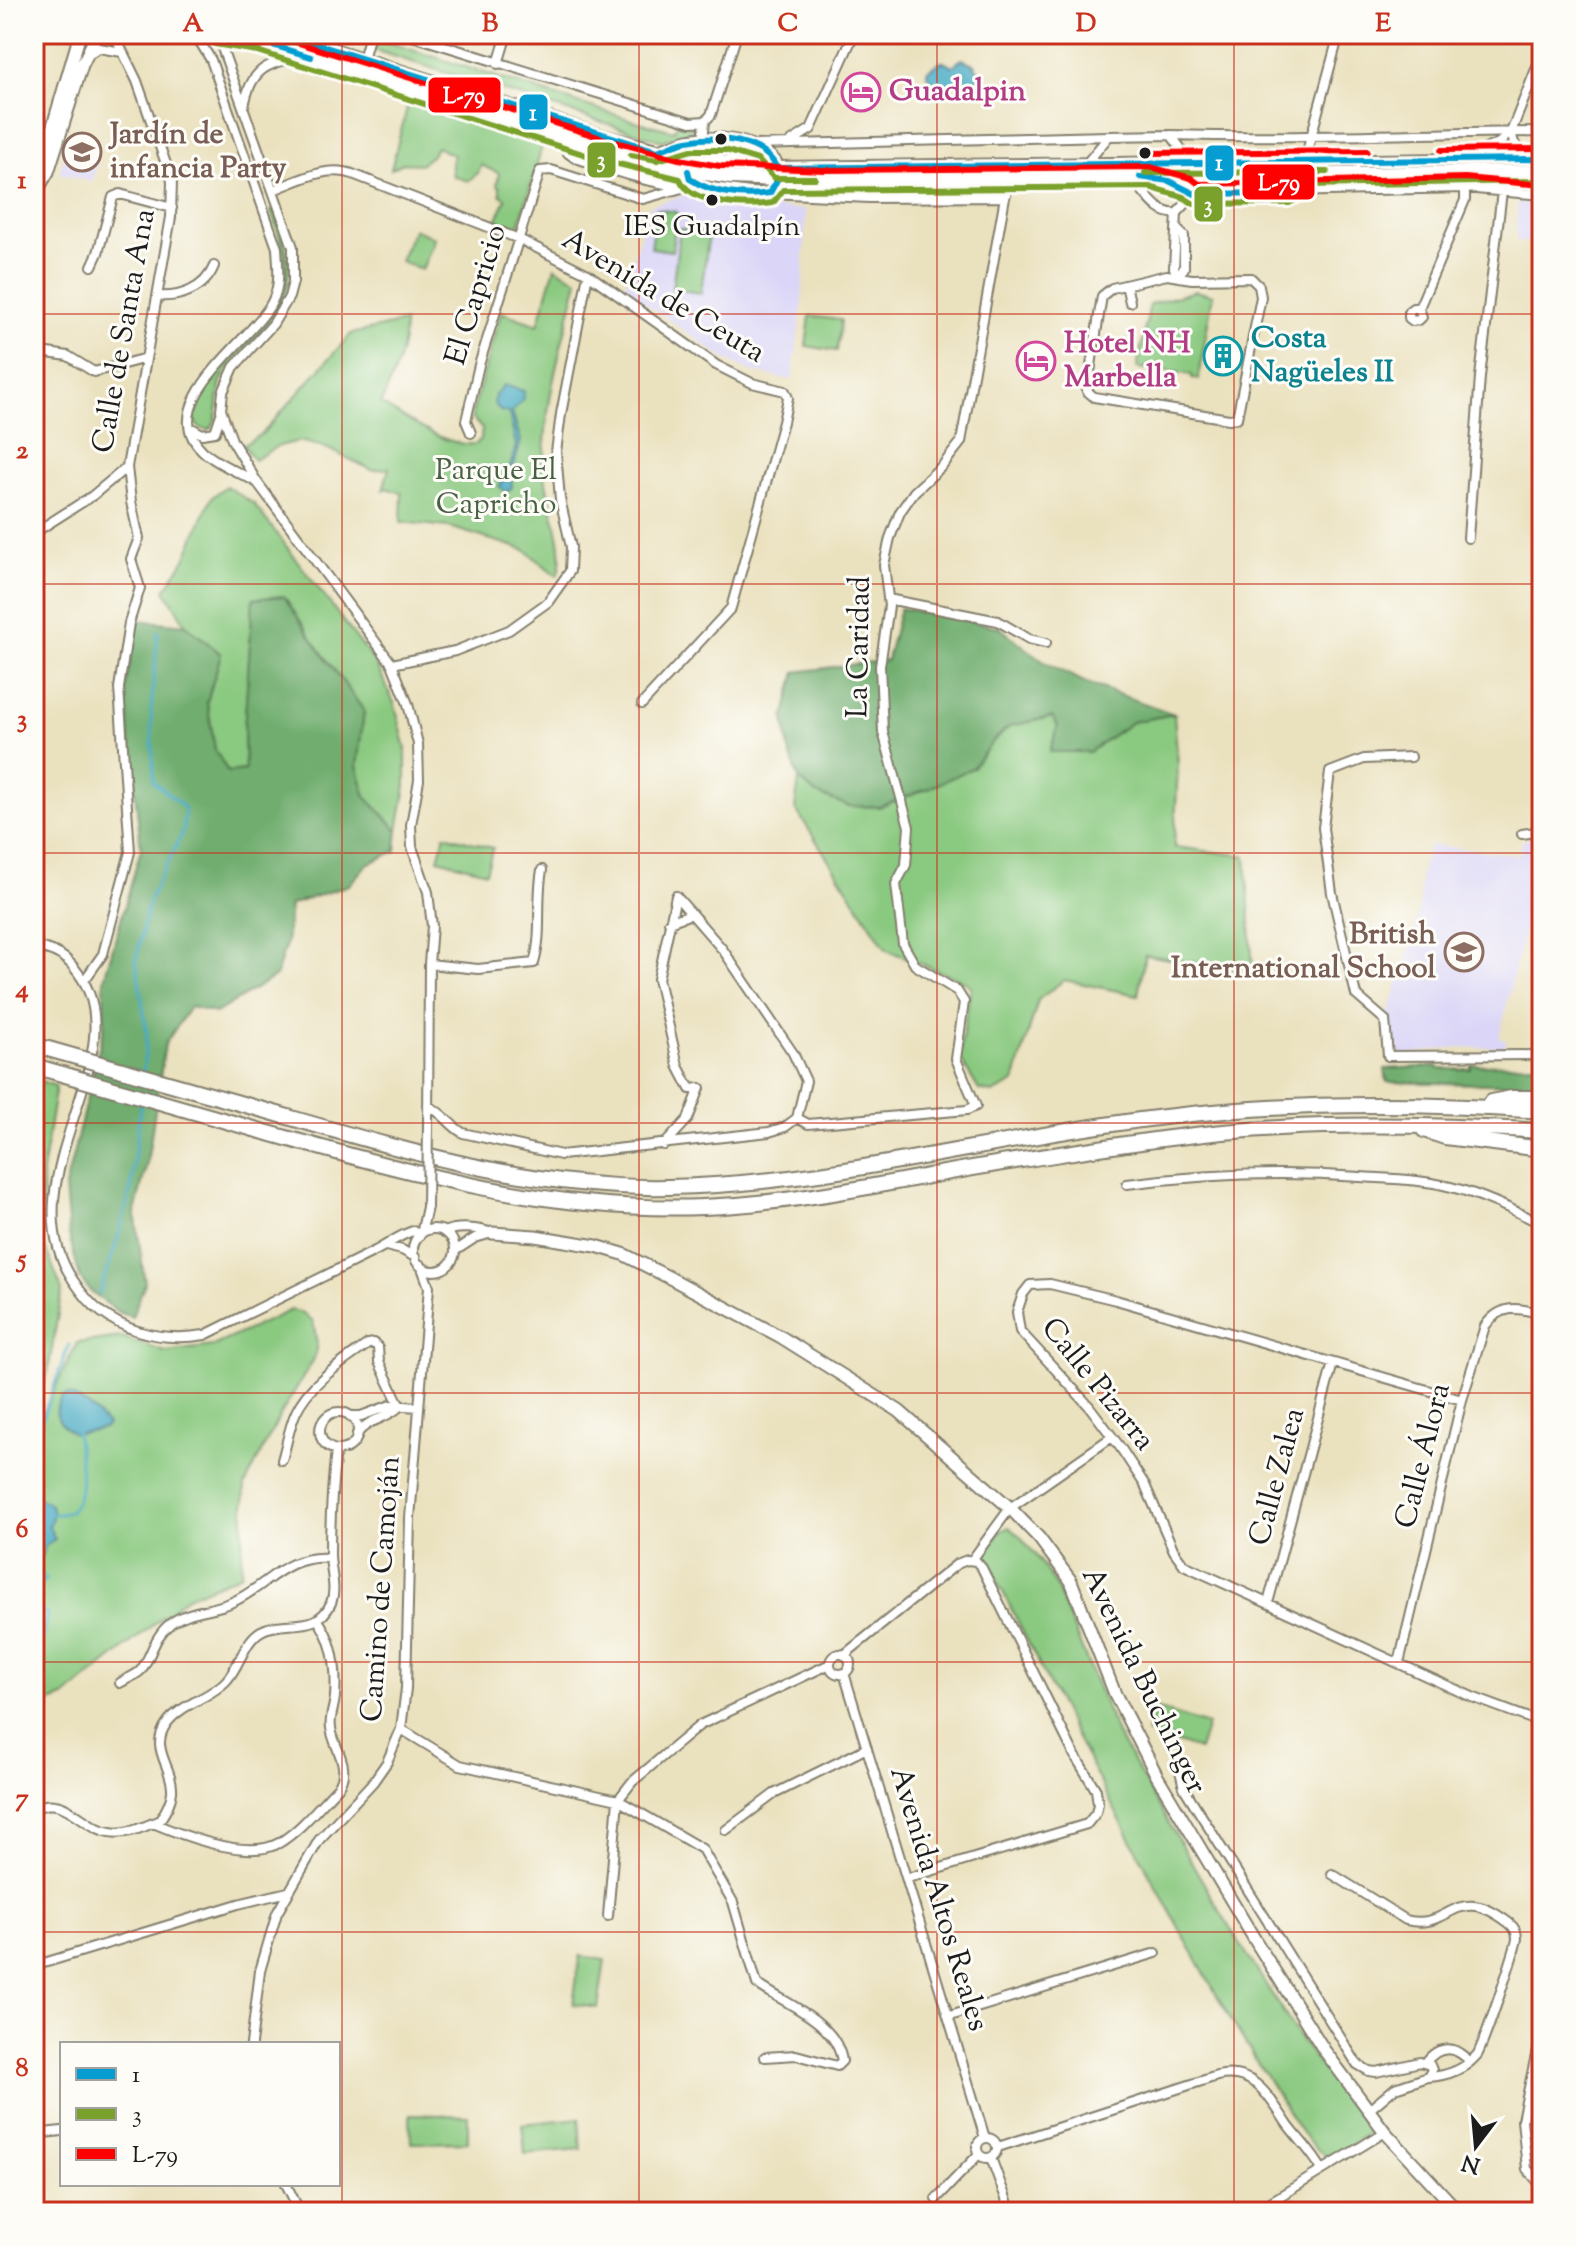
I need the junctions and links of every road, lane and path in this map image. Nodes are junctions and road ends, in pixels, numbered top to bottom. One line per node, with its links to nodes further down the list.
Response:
1 (80, 34): 37 (street)
2 (97, 34): 16 (street)
3 (114, 34): 13 (street, Calle de Santa Ana)
4 (179, 34): 72 (street)
5 (217, 34): 15 (main road); 19 (street)
6 (284, 34): 17 (main road)
7 (370, 34): 17 (street)
8 (406, 34): 18 (street)
9 (507, 34): 18 (street)
10 (737, 34): 20 (street)
11 (854, 34): 21 (street)
12 (1339, 34): 26 (street)
13 (122, 52): 16 (street); 58 (street, Calle de Santa Ana)
14 (1542, 54): 22 (street)
15 (311, 57): 19 (street); 39 (main road)
16 (85, 58): 37 (street)
17 (363, 59): 31 (main road)
18 (498, 64): 20 (street)
19 (244, 108): 48 (street)
20 (705, 121): 27 (street)
21 (811, 129): 28 (street); 29 (street)
22 (1511, 132): 23 (street); 26 (street); 32 (street); 33 (street)
23 (1542, 132)
24 (1171, 135): 25 (street); 26 (street); 35 (street)
25 (1109, 136): 29 (street); 36 (street)
26 (1311, 137): 34 (street)
27 (703, 140): 30 (main road); 31 (main road); 39 (main road)
28 (787, 143): 29 (street); 30 (street)
29 (827, 143)
30 (749, 146): 40 (main road)
31 (657, 151): 39 (main road)
32 (1536, 159): 33 (main road)
33 (1458, 160): 34 (main road)
34 (1304, 162): 35 (main road); 41 (street)
35 (1197, 163): 36 (main road)
36 (1086, 164): 40 (main road)
37 (39, 171): 54 (street)
38 (1542, 171): 41 (main road)
39 (688, 174): 40 (main road); 50 (main road); 60 (street, El Capricio)
40 (777, 174): 45 (main road); 50 (main road)
41 (1297, 175): 43 (main road); 51 (street)
42 (1082, 177): 43 (main road); 44 (main road); 59 (street)
43 (1150, 177): 53 (main road)
44 (1011, 179): 46 (main road); 56 (street, La Caridad)
45 (825, 180): 46 (main road); 52 (street)
46 (870, 180): 57 (street)
47 (1465, 188): 49 (street); 51 (street); 68 (street)
48 (273, 190): 60 (street, Avenida de Ceuta); 71 (street)
49 (1502, 191): 55 (street); 77 (street)
50 (770, 193): 52 (street)
51 (1289, 193): 53 (street)
52 (818, 194): 57 (street)
53 (1195, 194): 59 (street)
54 (34, 195)
55 (1542, 195)
56 (1005, 197): 57 (street); 78 (street, La Caridad)
57 (869, 198)
58 (172, 208): 61 (street); 66 (street, Calle de Santa Ana)
59 (1177, 213): 64 (street)
60 (519, 239): 63 (street, Avenida de Ceuta); 73 (street, El Capricio)
61 (92, 266)
62 (214, 266): 66 (street)
63 (588, 274): 80 (street); 81 (street, Avenida de Ceuta)
64 (1178, 276): 65 (street); 65 (street)
65 (1126, 285): 67 (street)
66 (157, 296): 70 (street, Calle de Santa Ana)
67 (1130, 302)
68 (1419, 308)
69 (34, 351): 70 (street)
70 (146, 358): 74 (street, Calle de Santa Ana)
71 (221, 410): 72 (street); 75 (street)
72 (190, 427): 75 (street)
73 (471, 433)
74 (127, 467): 76 (street, Calle de Santa Ana); 90 (street)
75 (257, 482): 80 (street)
76 (34, 533)
77 (1468, 538)
78 (888, 599): 79 (street); 98 (street, La Caridad)
79 (1046, 643)
80 (392, 664): 89 (street)
81 (642, 704)
82 (1411, 757): 92 (street)
83 (1542, 831): 84 (street)
84 (1522, 834)
85 (542, 870): 89 (street)
86 (691, 914): 87 (street); 87 (street); 98 (street)
87 (669, 922): 101 (street)
88 (34, 947): 90 (street)
89 (429, 964): 95 (street)
90 (84, 981): 109 (street)
91 (34, 1045): 96 (highway, bridge)
92 (1542, 1055)
93 (34, 1066): 99 (highway, bridge)
94 (1542, 1098): 96 (highway)
95 (428, 1106): 101 (street); 104 (street, bridge)
96 (1473, 1106): 97 (highway)
97 (1542, 1111)
98 (797, 1118): 101 (street)
99 (1409, 1125): 100 (highway); 102 (highway)
100 (1542, 1131)
101 (664, 1145)
102 (1542, 1149)
103 (1127, 1184): 105 (street)
104 (427, 1207): 106 (street); 108 (street)
105 (1542, 1224)
106 (442, 1231): 107 (street, Avenida Buchinger); 108 (street); 110 (street)
107 (492, 1233): 110 (street, Avenida Buchinger); 125 (street, Avenida Buchinger)
108 (421, 1234): 109 (street); 111 (street)
109 (386, 1246): 111 (street)
110 (455, 1251): 113 (street)
111 (415, 1257): 112 (street)
112 (421, 1265): 113 (street); 114 (street, Camino de Camoján)
113 (440, 1270): 114 (street, Camino de Camoján)
114 (429, 1287): 119 (street, Camino de Camoján)
115 (1542, 1314): 117 (street, Calle Álora)
116 (1333, 1363): 117 (street, Calle Pizarra); 122 (street, Calle Pizarra); 128 (street, Calle Zalea)
117 (1462, 1400): 131 (street, Calle Álora)
118 (400, 1406): 119 (street); 120 (street); 121 (street); 124 (street)
119 (418, 1407): 136 (street, Camino de Camoján)
120 (349, 1415): 121 (street); 123 (street)
121 (357, 1434): 123 (street)
122 (1112, 1437): 125 (street); 128 (street, Calle Pizarra)
123 (336, 1450): 126 (street)
124 (282, 1460)
125 (1010, 1508): 127 (street); 157 (street, Avenida Buchinger)
126 (330, 1558): 129 (street); 134 (street)
127 (972, 1560): 130 (street); 144 (street)
128 (1268, 1603): 131 (street, Calle Pizarra)
129 (317, 1619): 141 (street); 141 (street)
130 (844, 1655): 132 (street); 133 (street)
131 (1399, 1663): 135 (street, Calle Pizarra)
132 (830, 1664): 133 (street); 139 (street)
133 (844, 1673): 137 (street, Avenida Altos Reales)
134 (120, 1683)
135 (1542, 1723)
136 (401, 1729): 139 (street); 145 (street, Camino de Camoján)
137 (867, 1748): 142 (street); 144 (street, Avenida Altos Reales)
138 (1178, 1762): 153 (street)
139 (618, 1800): 146 (street); 152 (street)
140 (34, 1809): 141 (street)
141 (153, 1823)
142 (726, 1830)
143 (1332, 1874): 154 (street)
144 (908, 1878): 149 (street, Avenida Altos Reales)
145 (288, 1892): 148 (street); 150 (street, Camino de Camoján)
146 (608, 1916)
147 (1156, 1953): 149 (street)
148 (34, 1966)
149 (950, 2016): 161 (street, Avenida Altos Reales)
150 (251, 2042)
151 (1542, 2046): 155 (street)
152 (765, 2057)
153 (1426, 2062): 154 (street); 156 (street)
154 (1470, 2062): 156 (street)
155 (1537, 2072): 167 (street)
156 (1428, 2077): 157 (street)
157 (1369, 2110): 159 (street, Avenida Buchinger)
158 (60, 2131): 160 (street)
159 (1385, 2132): 165 (street); 172 (street, Avenida Buchinger)
160 (34, 2134)
161 (985, 2138): 162 (street); 163 (street)
162 (998, 2147): 164 (street); 165 (street)
163 (979, 2154): 164 (street); 168 (street)
164 (991, 2158): 170 (street)
165 (1322, 2170): 171 (street)
166 (287, 2186): 169 (street)
167 (1542, 2186)
168 (936, 2199)
169 (300, 2212)
170 (1011, 2212)
171 (1254, 2212)
172 (1459, 2212)

